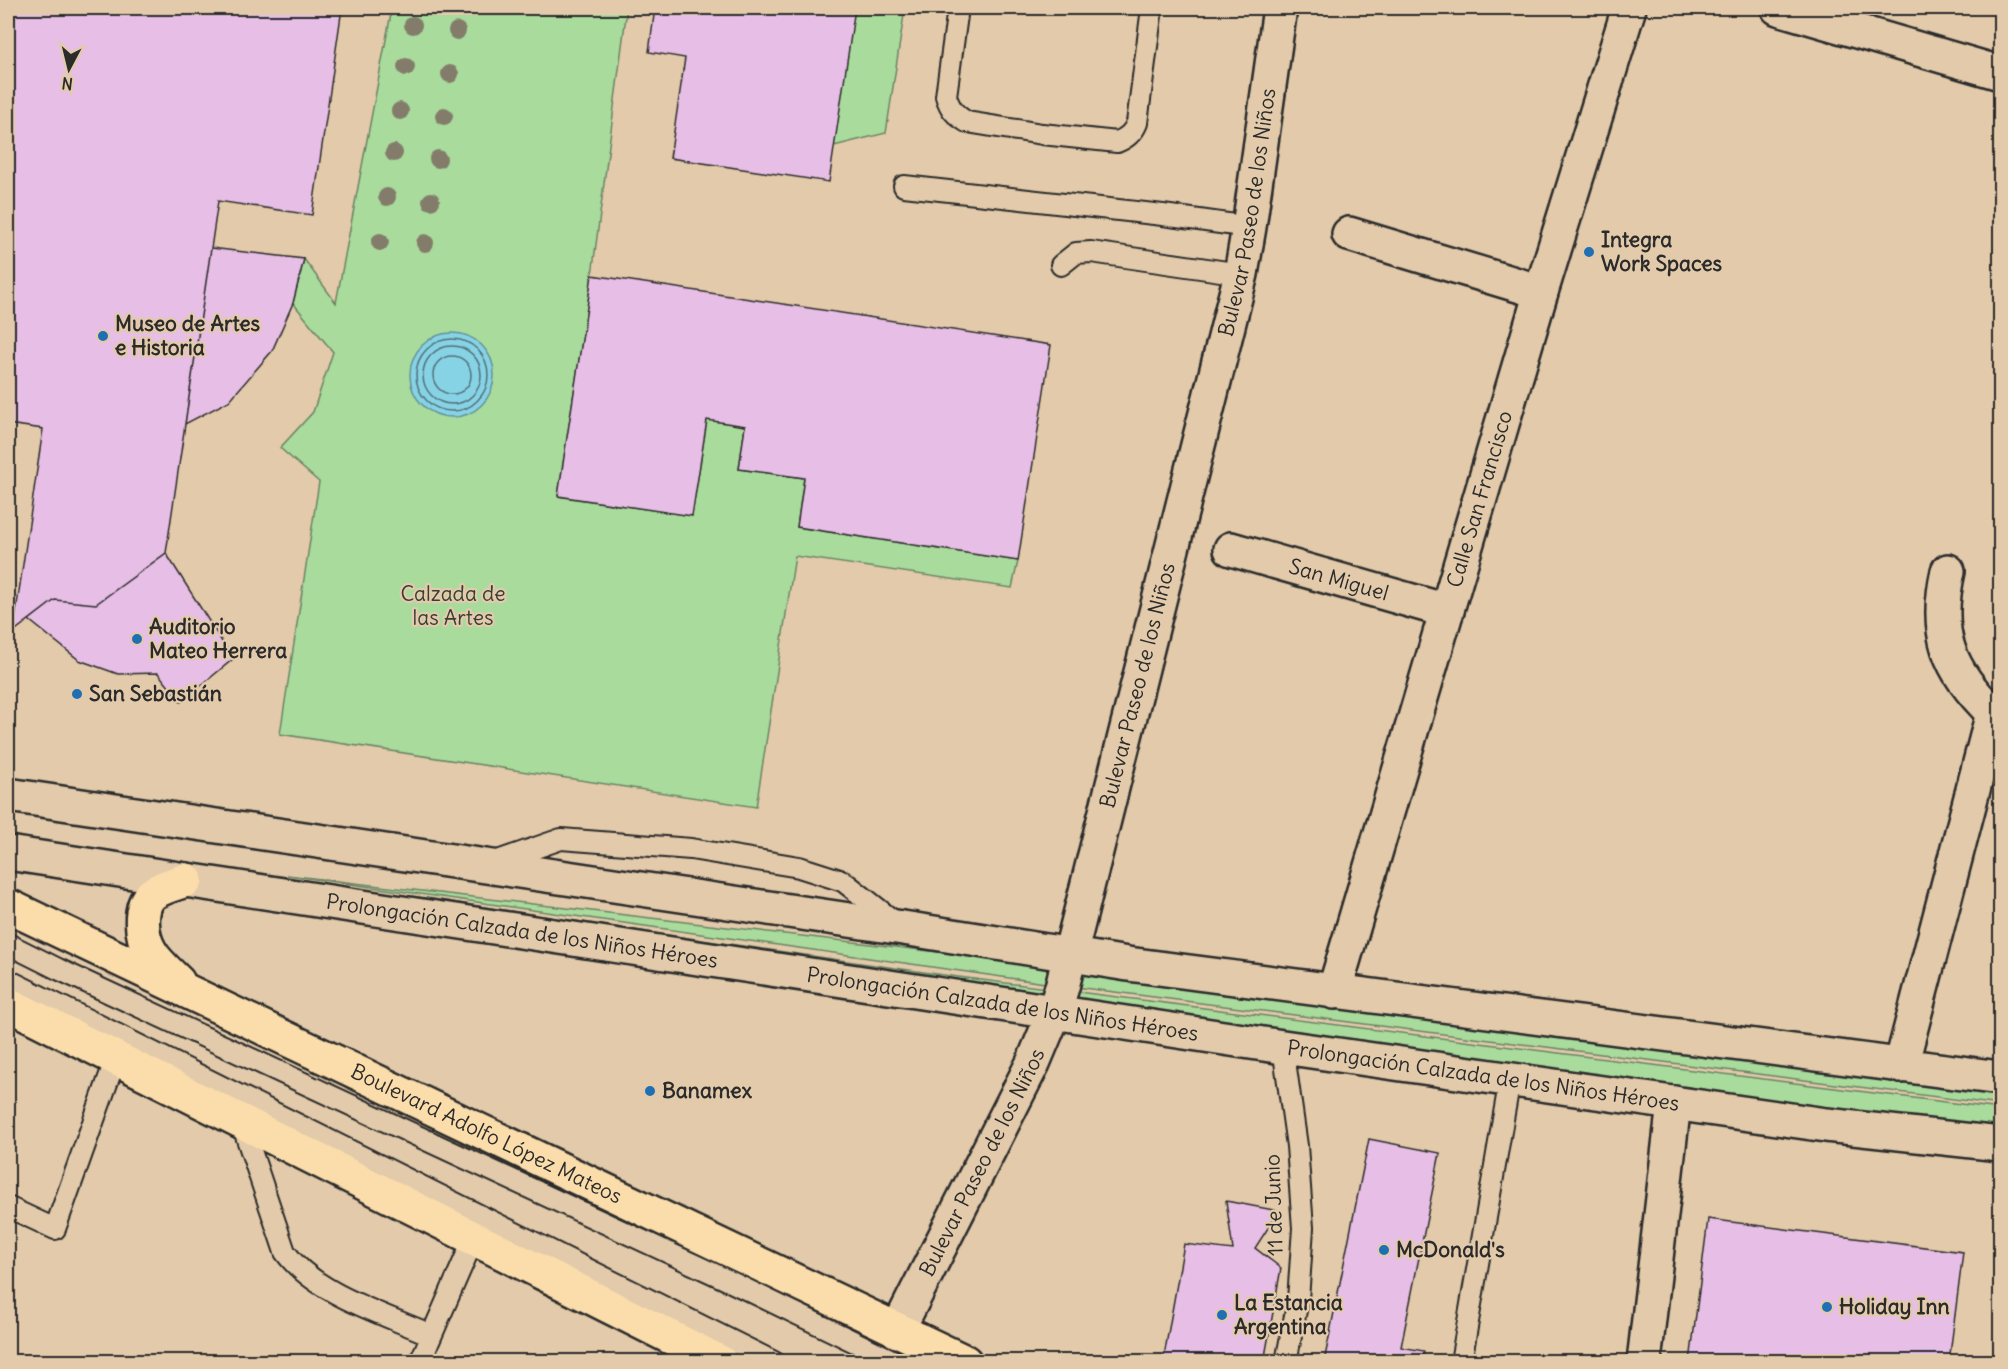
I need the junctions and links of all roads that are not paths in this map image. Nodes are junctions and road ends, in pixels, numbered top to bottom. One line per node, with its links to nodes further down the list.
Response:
1 (958, 8): 2 (lane)
2 (1152, 8)
3 (1280, 8): 8 (street, Bulevar Paseo de los Niños)
4 (1629, 8): 12 (street, Calle San Francisco)
5 (1778, 8): 6 (street)
6 (2001, 73)
7 (904, 186): 8 (lane)
8 (1249, 227): 11 (street, Bulevar Paseo de los Niños)
9 (1349, 234): 12 (street)
10 (1061, 265): 11 (lane)
11 (1241, 274): 24 (street, Bulevar Paseo de los Niños)
12 (1541, 292): 15 (street, Calle San Francisco)
13 (1231, 549): 15 (street, San Miguel)
14 (1948, 571): 16 (street)
15 (1447, 610): 25 (street, Calle San Francisco)
16 (1997, 712): 31 (street)
17 (8, 795): 19 (street)
18 (8, 853): 20 (street, Prolongación Calzada de los Niños Héroes)
19 (482, 866): 22 (street); 22 (lane)
20 (186, 880): 26 (main road); 28 (street, Prolongación Calzada de los Niños Héroes)
21 (8, 906): 26 (main road, Boulevard Adolfo López Mateos)
22 (903, 928): 24 (street)
23 (8, 944): 40 (lane)
24 (1071, 956): 25 (street); 28 (street, Bulevar Paseo de los Niños)
25 (1335, 992): 31 (street)
26 (187, 993): 40 (main road, Boulevard Adolfo López Mateos)
27 (9, 1002): 30 (main road); 43 (lane)
28 (1054, 1014): 29 (street, Prolongación Calzada de los Niños Héroes); 40 (street, Bulevar Paseo de los Niños)
29 (1283, 1047): 33 (street, Prolongación Calzada de los Niños Héroes); 45 (lane, 11 de Junio)
30 (116, 1058): 35 (main road); 37 (lane)
31 (1901, 1066): 32 (street)
32 (2001, 1078)
33 (1510, 1079): 34 (street, Prolongación Calzada de los Niños Héroes); 46 (lane)
34 (1674, 1103): 36 (street, Prolongación Calzada de los Niños Héroes); 47 (street)
35 (241, 1121): 38 (main road); 39 (lane)
36 (2001, 1144)
37 (8, 1207)
38 (474, 1238): 39 (lane); 42 (main road)
39 (431, 1335): 41 (lane)
40 (897, 1346): 44 (main road, Boulevard Adolfo López Mateos)
41 (420, 1362)
42 (720, 1362)
43 (774, 1362)
44 (965, 1362)
45 (1286, 1362)
46 (1461, 1362)
47 (1644, 1362)

